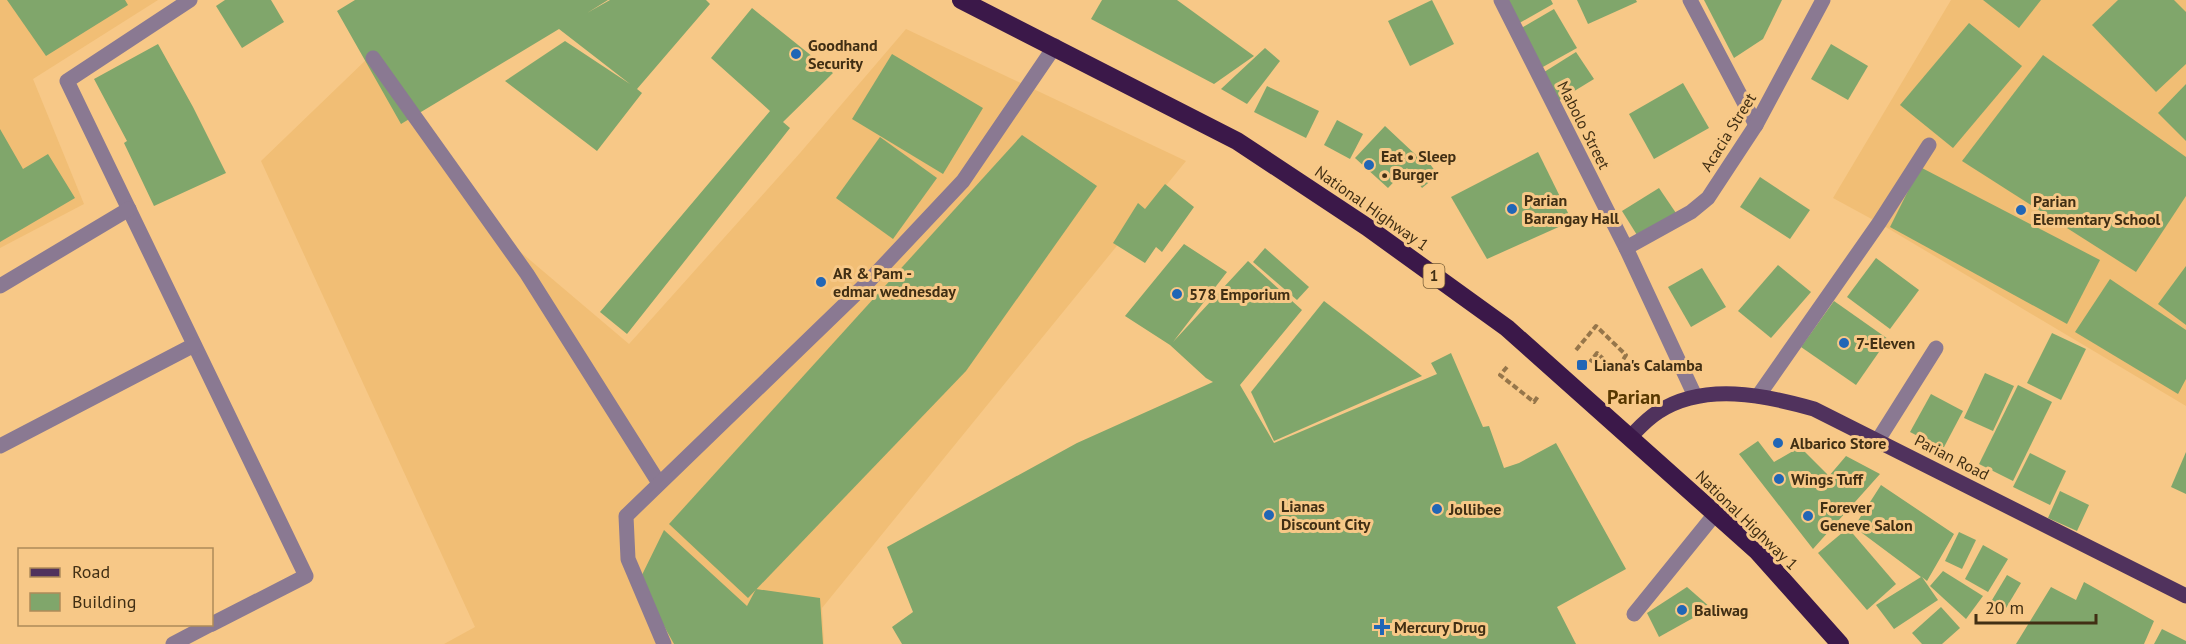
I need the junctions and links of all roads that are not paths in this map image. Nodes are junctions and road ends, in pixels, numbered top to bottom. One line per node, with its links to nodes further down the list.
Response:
1 (190, 0): 11 (street)
2 (961, 0): 6 (highway, National Highway 1 / 1)
3 (1501, 0): 12 (street, Mabolo Street)
4 (1690, 0): 9 (street)
5 (1822, 0): 9 (street, Acacia Street)
6 (980, 4): 7 (highway, National Highway 1 / 1)
7 (1055, 46): 18 (highway, National Highway 1 / 1); 21 (street)
8 (373, 58): 21 (street)
9 (1756, 125): 12 (street, Acacia Street)
10 (1929, 146): 17 (street)
11 (129, 210): 13 (street); 14 (street)
12 (1626, 248): 16 (street, Mabolo Street)
13 (0, 286)
14 (194, 345): 20 (street); 25 (street)
15 (1936, 348): 19 (street)
16 (1695, 396): 17 (main road, Parian Road); 18 (main road, Parian Road)
17 (1758, 396): 19 (main road, Parian Road)
18 (1630, 436): 22 (highway, National Highway 1 / 1)
19 (1878, 440): 23 (main road, Parian Road)
20 (0, 446)
21 (659, 483): 28 (street)
22 (1715, 514): 24 (street); 29 (highway, National Highway 1 / 1)
23 (2186, 596)
24 (1634, 614)
25 (213, 623)
26 (207, 626): 27 (street)
27 (173, 644)
28 (664, 644)
29 (1840, 644)

